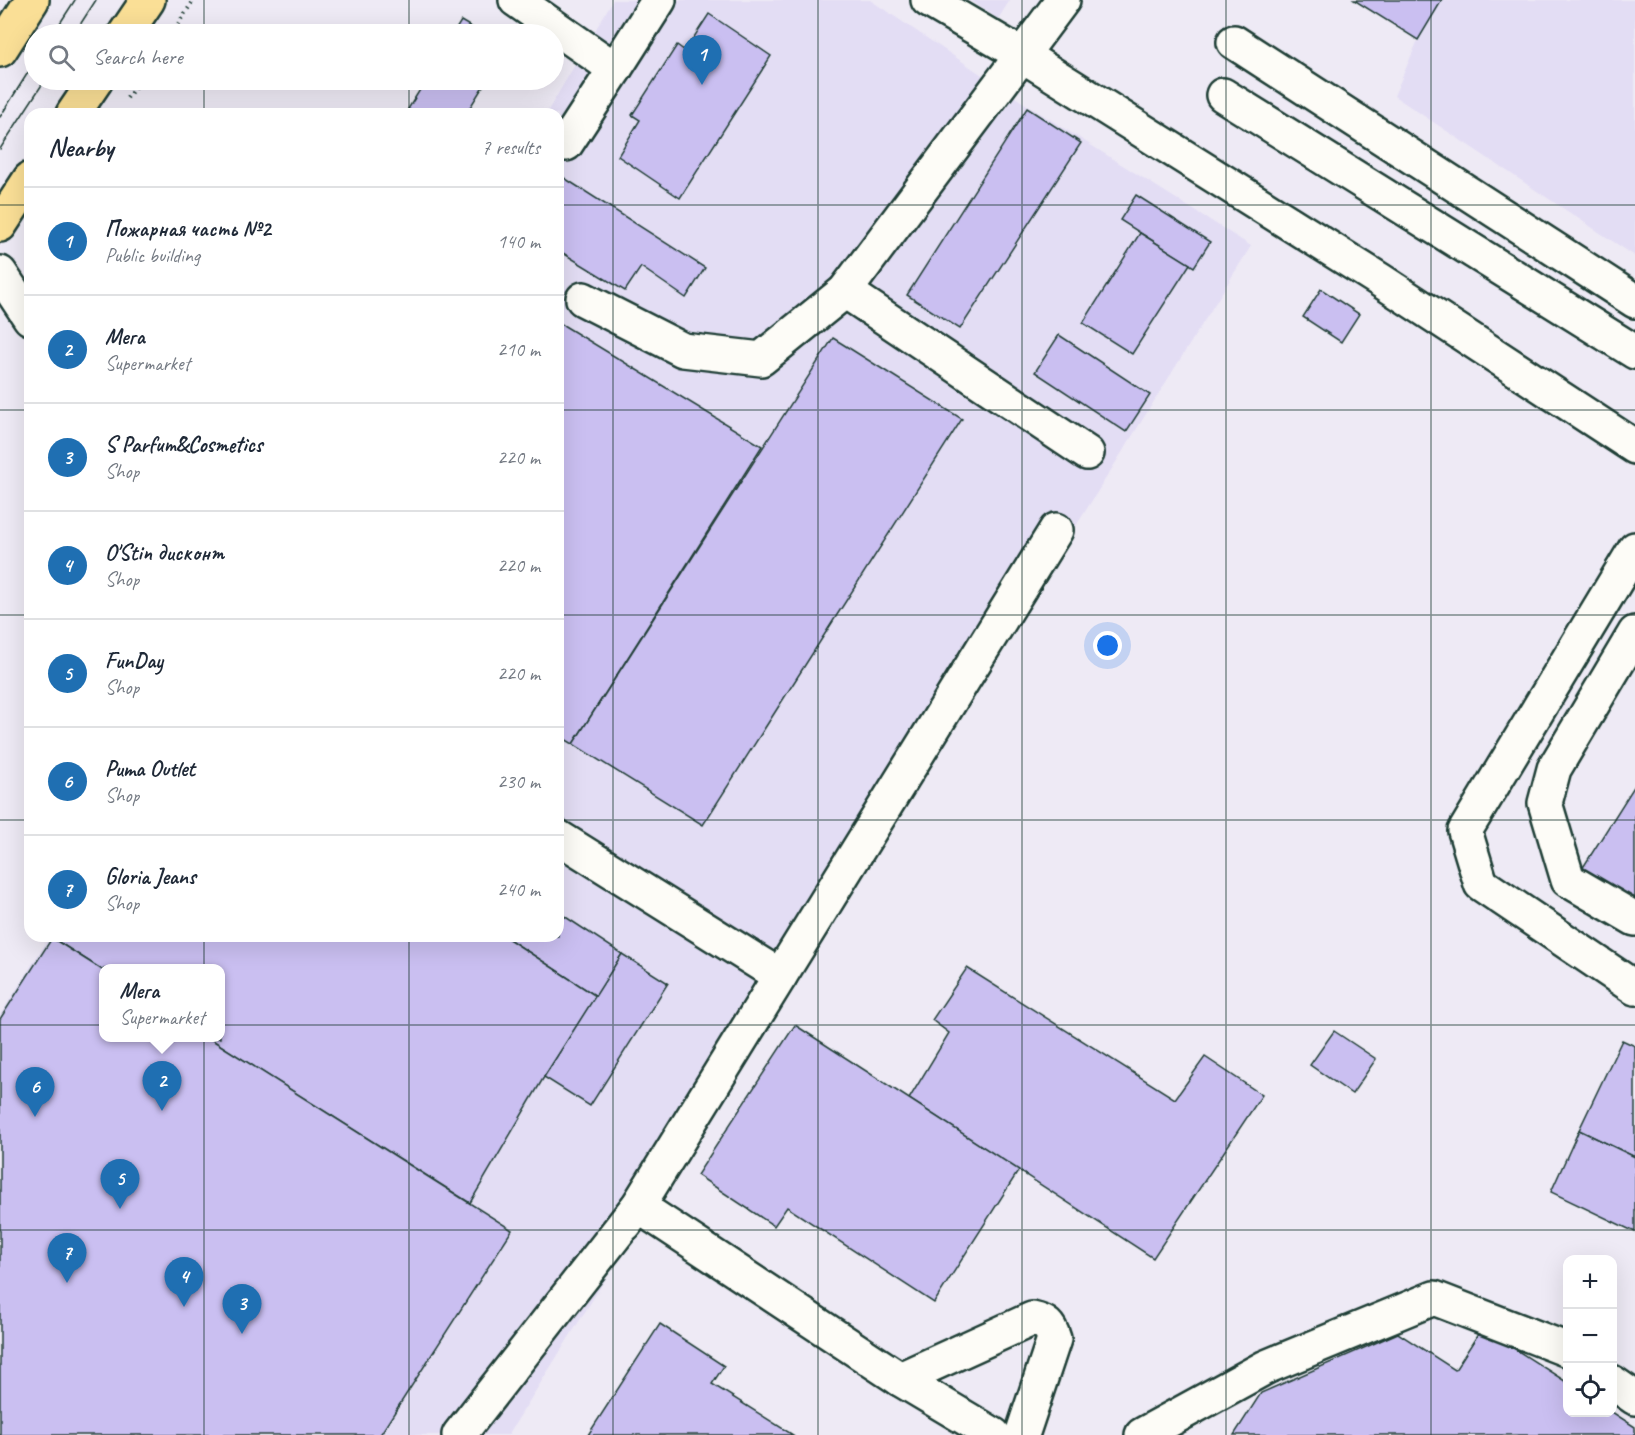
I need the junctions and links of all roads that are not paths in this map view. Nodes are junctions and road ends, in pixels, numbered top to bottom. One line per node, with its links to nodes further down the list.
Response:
1 (32, 0): 11 (highway)
2 (148, 0): 7 (highway)
3 (516, 0): 8 (lane)
4 (659, 0): 13 (lane)
5 (928, 0): 12 (lane)
6 (1063, 0): 12 (lane)
7 (132, 24)
8 (550, 24)
9 (564, 33): 13 (lane)
10 (1234, 42): 23 (lane)
11 (0, 50)
12 (1022, 55): 21 (lane); 26 (lane)
13 (615, 69): 17 (lane)
14 (89, 90): 16 (highway)
15 (1223, 95): 25 (lane)
16 (77, 108)
17 (566, 144)
18 (24, 188): 19 (highway)
19 (0, 225)
20 (0, 273): 24 (lane)
21 (845, 291): 22 (lane); 27 (lane)
22 (583, 298)
23 (1635, 301)
24 (24, 309)
25 (1635, 352)
26 (1635, 447)
27 (1087, 453)
28 (1056, 530): 33 (lane)
29 (1635, 549): 34 (lane)
30 (1635, 633): 32 (lane)
31 (564, 841): 33 (lane)
32 (1635, 919)
33 (780, 976): 35 (lane)
34 (1635, 988)
35 (638, 1206): 37 (lane); 40 (lane)
36 (1563, 1348): 43 (lane)
37 (900, 1378): 41 (lane); 42 (lane)
38 (1617, 1385): 39 (lane)
39 (1635, 1398)
40 (460, 1435)
41 (994, 1435)
42 (1022, 1435)
43 (1142, 1435)

